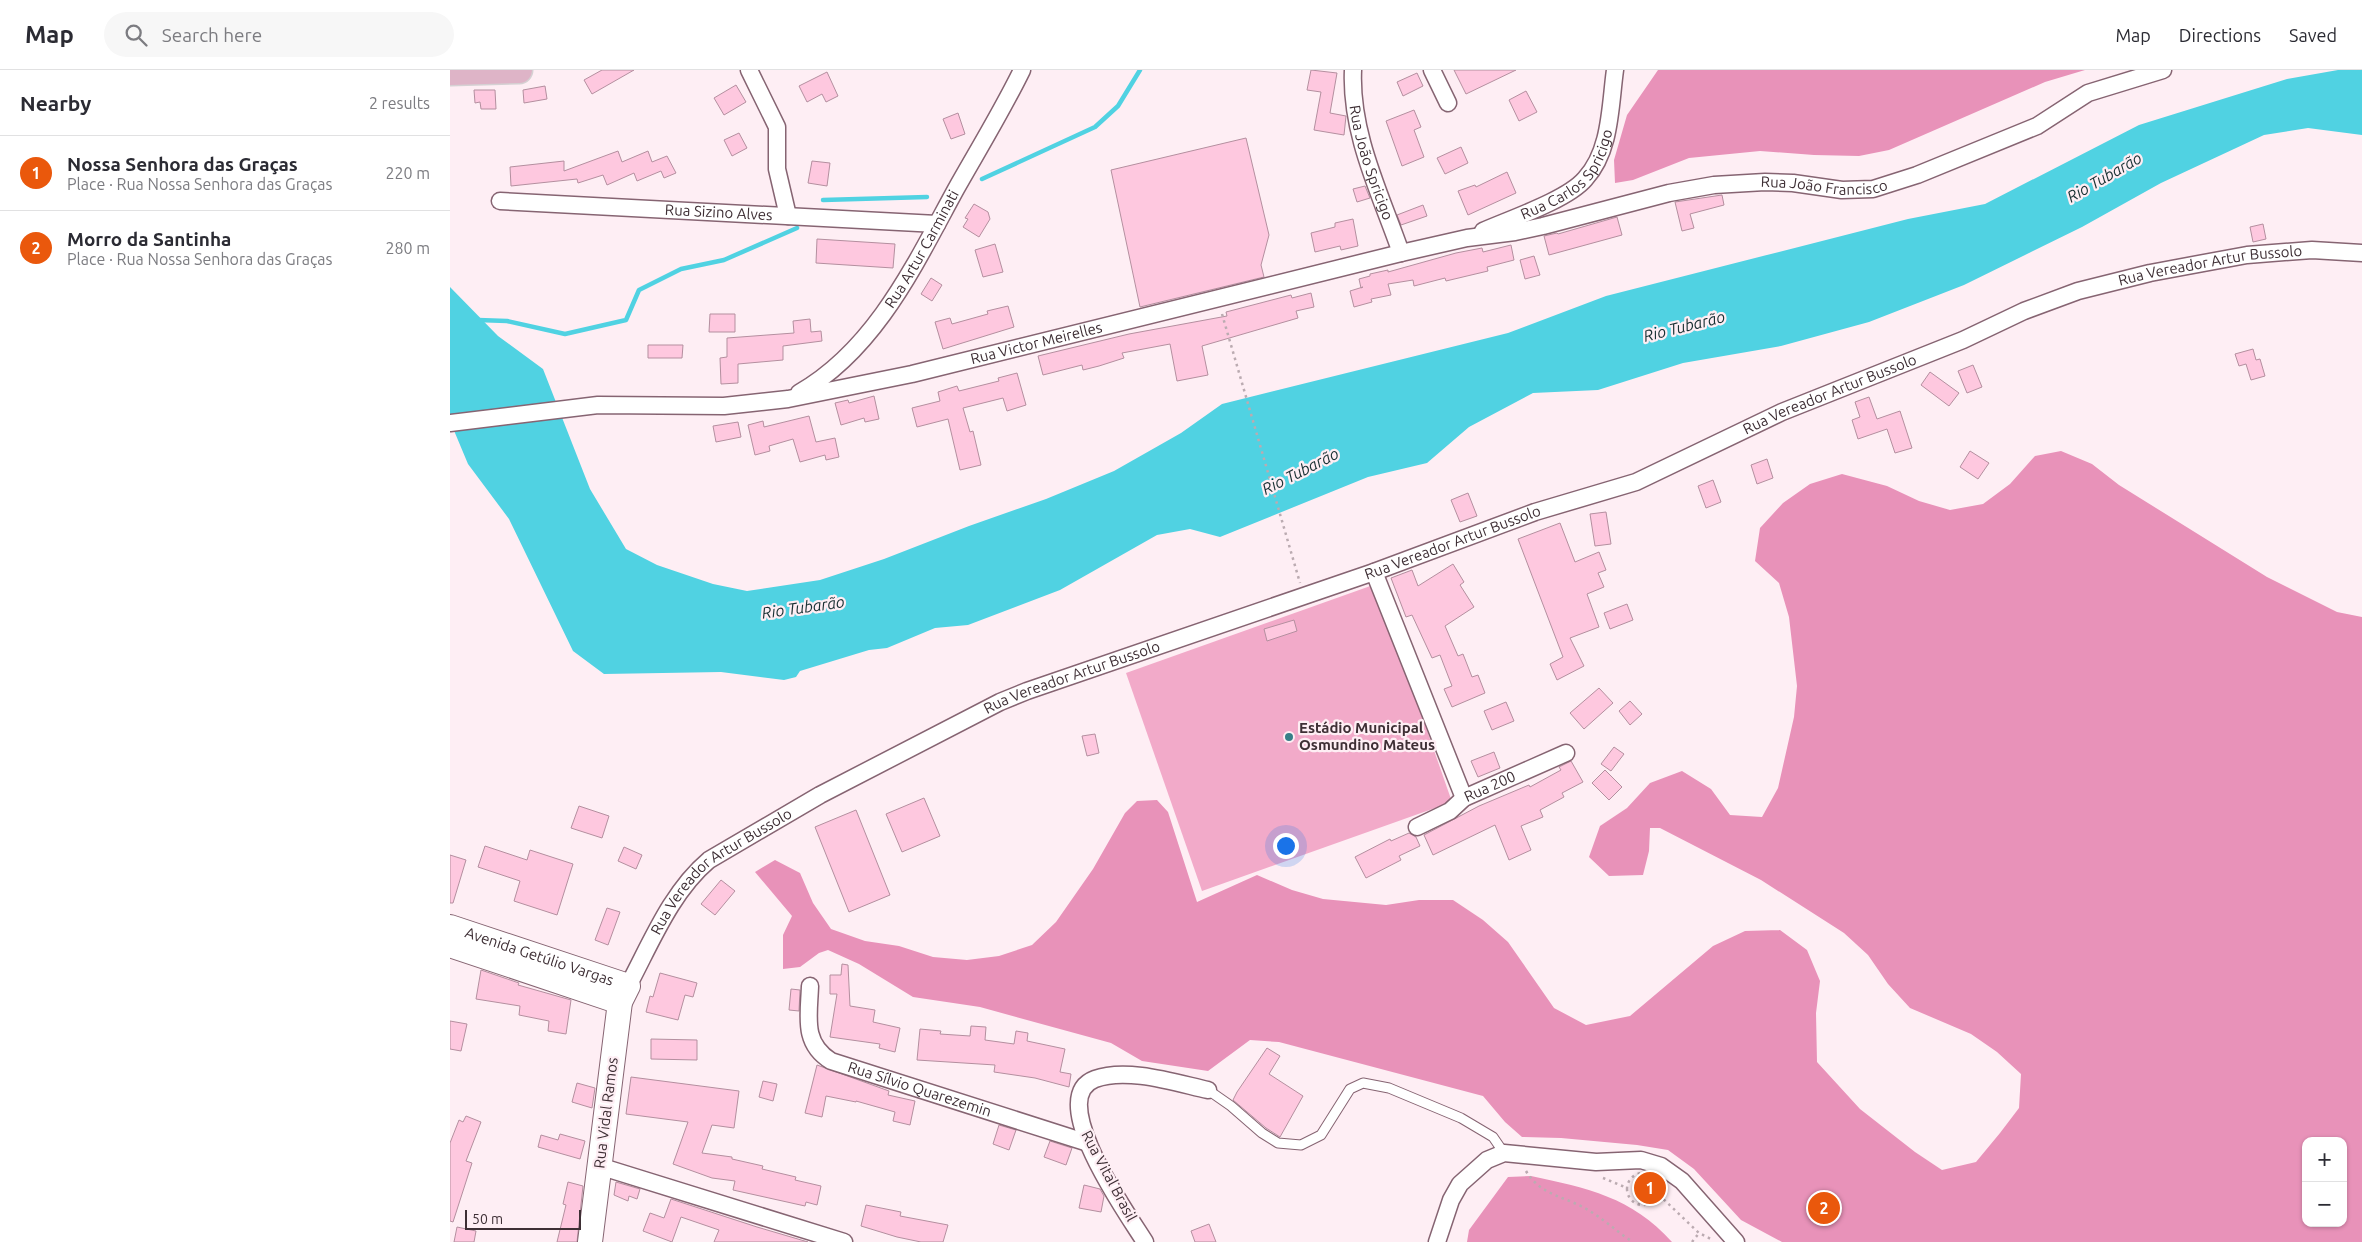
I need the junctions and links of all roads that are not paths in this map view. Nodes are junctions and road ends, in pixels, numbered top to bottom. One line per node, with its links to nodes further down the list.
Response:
1 (519, 70): 8 (main road)
2 (749, 70): 11 (street)
3 (1022, 70): 12 (street, Rua Artur Carminati)
4 (1353, 70): 14 (street, Rua João Spricigo)
5 (1432, 70): 9 (street)
6 (1615, 70): 13 (street, Rua Carlos Spricigo)
7 (2163, 70): 13 (street, Rua João Francisco)
8 (450, 72)
9 (1448, 103)
10 (500, 201): 11 (street, Rua Sizino Alves)
11 (788, 216): 12 (street, Rua Sizino Alves)
12 (937, 224): 16 (street, Rua Artur Carminati)
13 (1467, 238): 14 (street, Rua Victor Meirelles)
14 (1401, 253): 16 (street, Rua Victor Meirelles)
15 (2362, 253): 18 (street, Rua Vereador Artur Bussolo)
16 (788, 399): 17 (street, Rua Victor Meirelles)
17 (450, 423)
18 (1374, 572): 20 (street); 25 (street, Rua Vereador Artur Bussolo)
19 (1566, 753): 20 (street, Rua 200)
20 (1464, 798): 21 (street, Rua 200)
21 (1417, 827)
22 (450, 927): 25 (street, Avenida Getúlio Vargas)
23 (450, 945): 25 (street, Avenida Getúlio Vargas)
24 (810, 986): 27 (street, Rua Sílvio Quarezemin)
25 (624, 994): 29 (street, Rua Vidal Ramos)
26 (1208, 1090): 27 (street, Rua Vital Brasil); 28 (lane)
27 (1088, 1143): 32 (street, Rua Vital Brasil)
28 (1504, 1153): 33 (street); 34 (street)
29 (599, 1166): 30 (street, Rua Vidal Ramos); 31 (street)
30 (590, 1242)
31 (844, 1242)
32 (1145, 1242)
33 (1437, 1242)
34 (1728, 1242)

